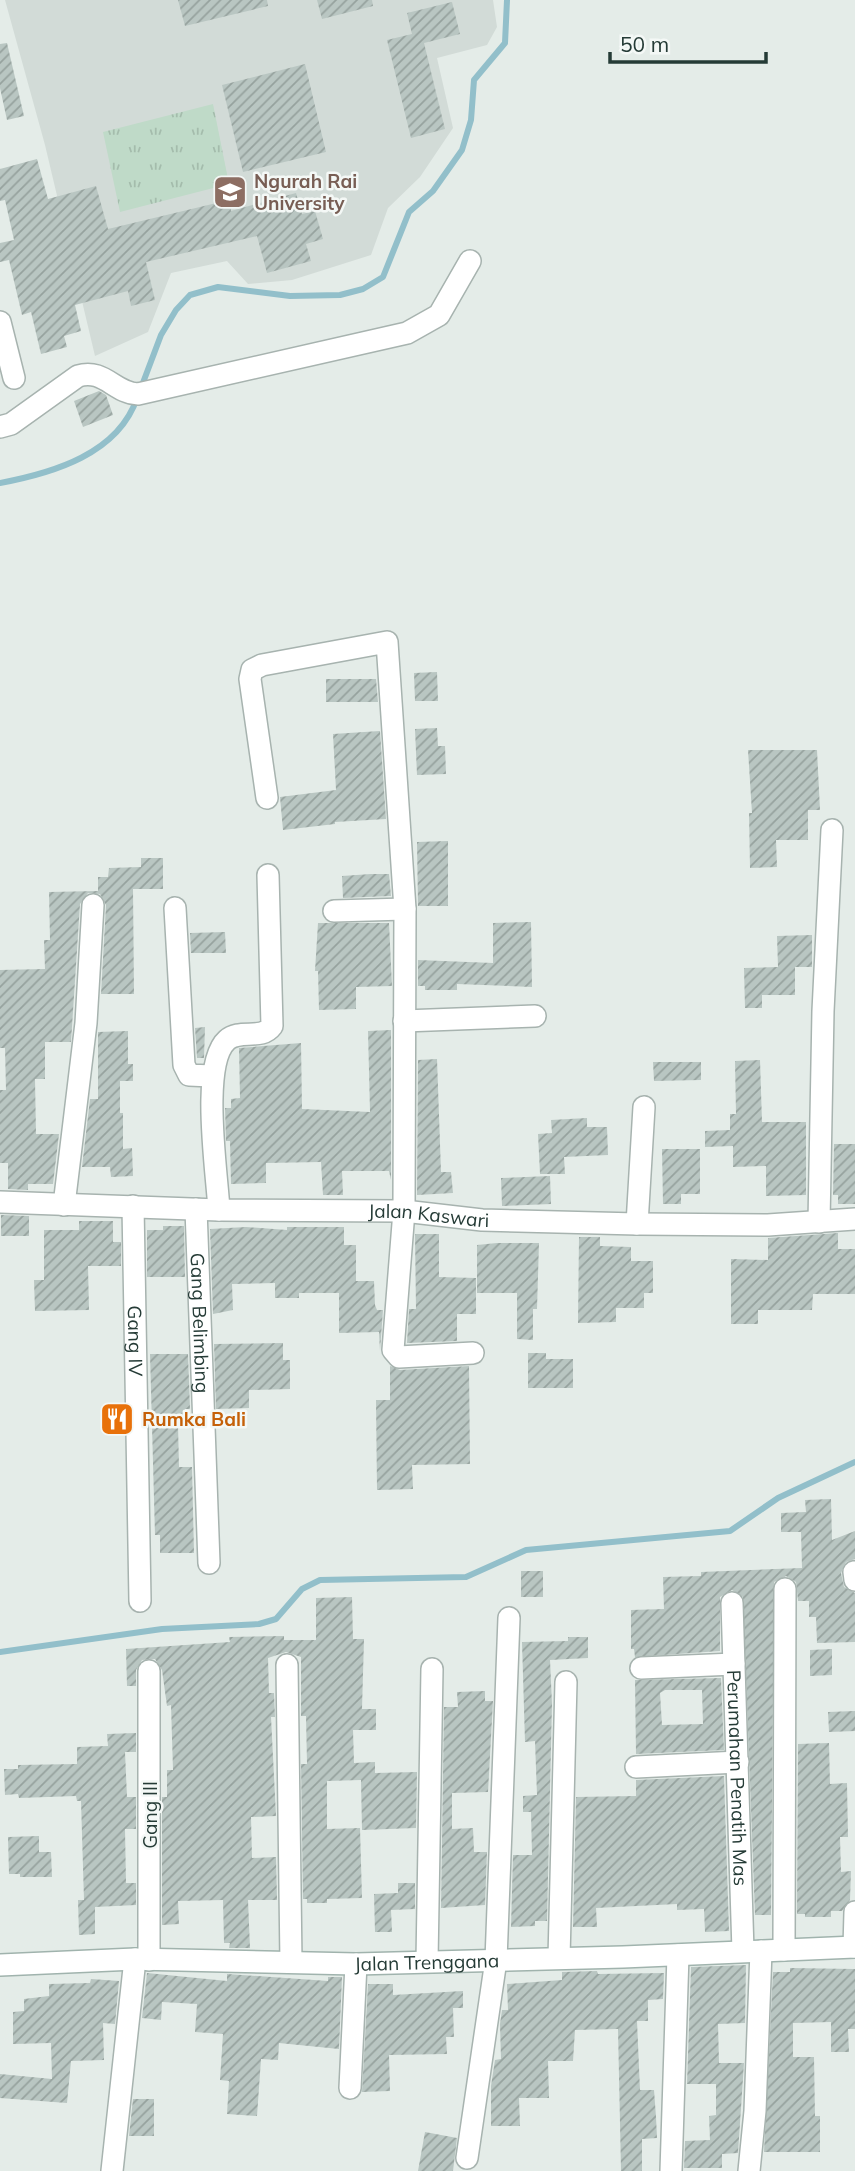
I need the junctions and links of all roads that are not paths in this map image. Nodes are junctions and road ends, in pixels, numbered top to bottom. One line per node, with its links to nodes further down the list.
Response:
1 (470, 261): 4 (street)
2 (0, 322): 3 (street)
3 (14, 378)
4 (0, 427)
5 (267, 798): 10 (street)
6 (832, 830): 23 (street)
7 (268, 875): 14 (street)
8 (93, 905): 17 (street)
9 (175, 908): 14 (street)
10 (405, 909): 11 (street); 13 (street)
11 (334, 911)
12 (535, 1016): 13 (street)
13 (404, 1021): 21 (street)
14 (211, 1076): 20 (street)
15 (644, 1107): 24 (street)
16 (0, 1202): 17 (street, Jalan Kaswari)
17 (64, 1205): 18 (street, Jalan Kaswari)
18 (133, 1206): 19 (street, Jalan Kaswari); 28 (street, Gang IV)
19 (196, 1209): 20 (street, Jalan Kaswari); 26 (street, Gang Belimbing)
20 (219, 1210): 21 (street, Jalan Kaswari)
21 (404, 1210): 24 (street, Jalan Kaswari); 25 (street)
22 (855, 1219): 23 (street, Jalan Kaswari)
23 (819, 1222): 24 (street, Jalan Kaswari)
24 (637, 1224)
25 (474, 1353)
26 (209, 1563)
27 (785, 1589): 41 (street)
28 (140, 1601)
29 (732, 1604): 31 (street, Perumahan Penatih Mas)
30 (509, 1618): 45 (street)
31 (734, 1664): 33 (street); 37 (street, Perumahan Penatih Mas)
32 (286, 1665): 48 (street)
33 (641, 1668)
34 (432, 1669): 47 (street)
35 (149, 1671): 46 (street, Gang III)
36 (566, 1682): 44 (street)
37 (738, 1762): 38 (street); 42 (street, Perumahan Penatih Mas)
38 (636, 1767)
39 (855, 1912): 40 (street)
40 (855, 1947): 41 (street, Jalan Trenggana)
41 (784, 1950): 42 (street, Jalan Trenggana)
42 (752, 1951): 43 (street, Jalan Trenggana); 55 (street, Perumahan Penatih Mas)
43 (678, 1955): 44 (street, Jalan Trenggana); 54 (street)
44 (559, 1958): 45 (street, Jalan Trenggana)
45 (496, 1959): 47 (street, Jalan Trenggana); 52 (street)
46 (142, 1960): 48 (street, Jalan Trenggana); 50 (street, Jalan Trenggana); 53 (street, Gang III)
47 (427, 1961): 49 (street, Jalan Trenggana)
48 (291, 1962): 49 (street, Jalan Trenggana)
49 (356, 1964): 51 (street)
50 (0, 1965)
51 (350, 2088)
52 (467, 2158)
53 (112, 2171)
54 (671, 2171)
55 (749, 2171)

